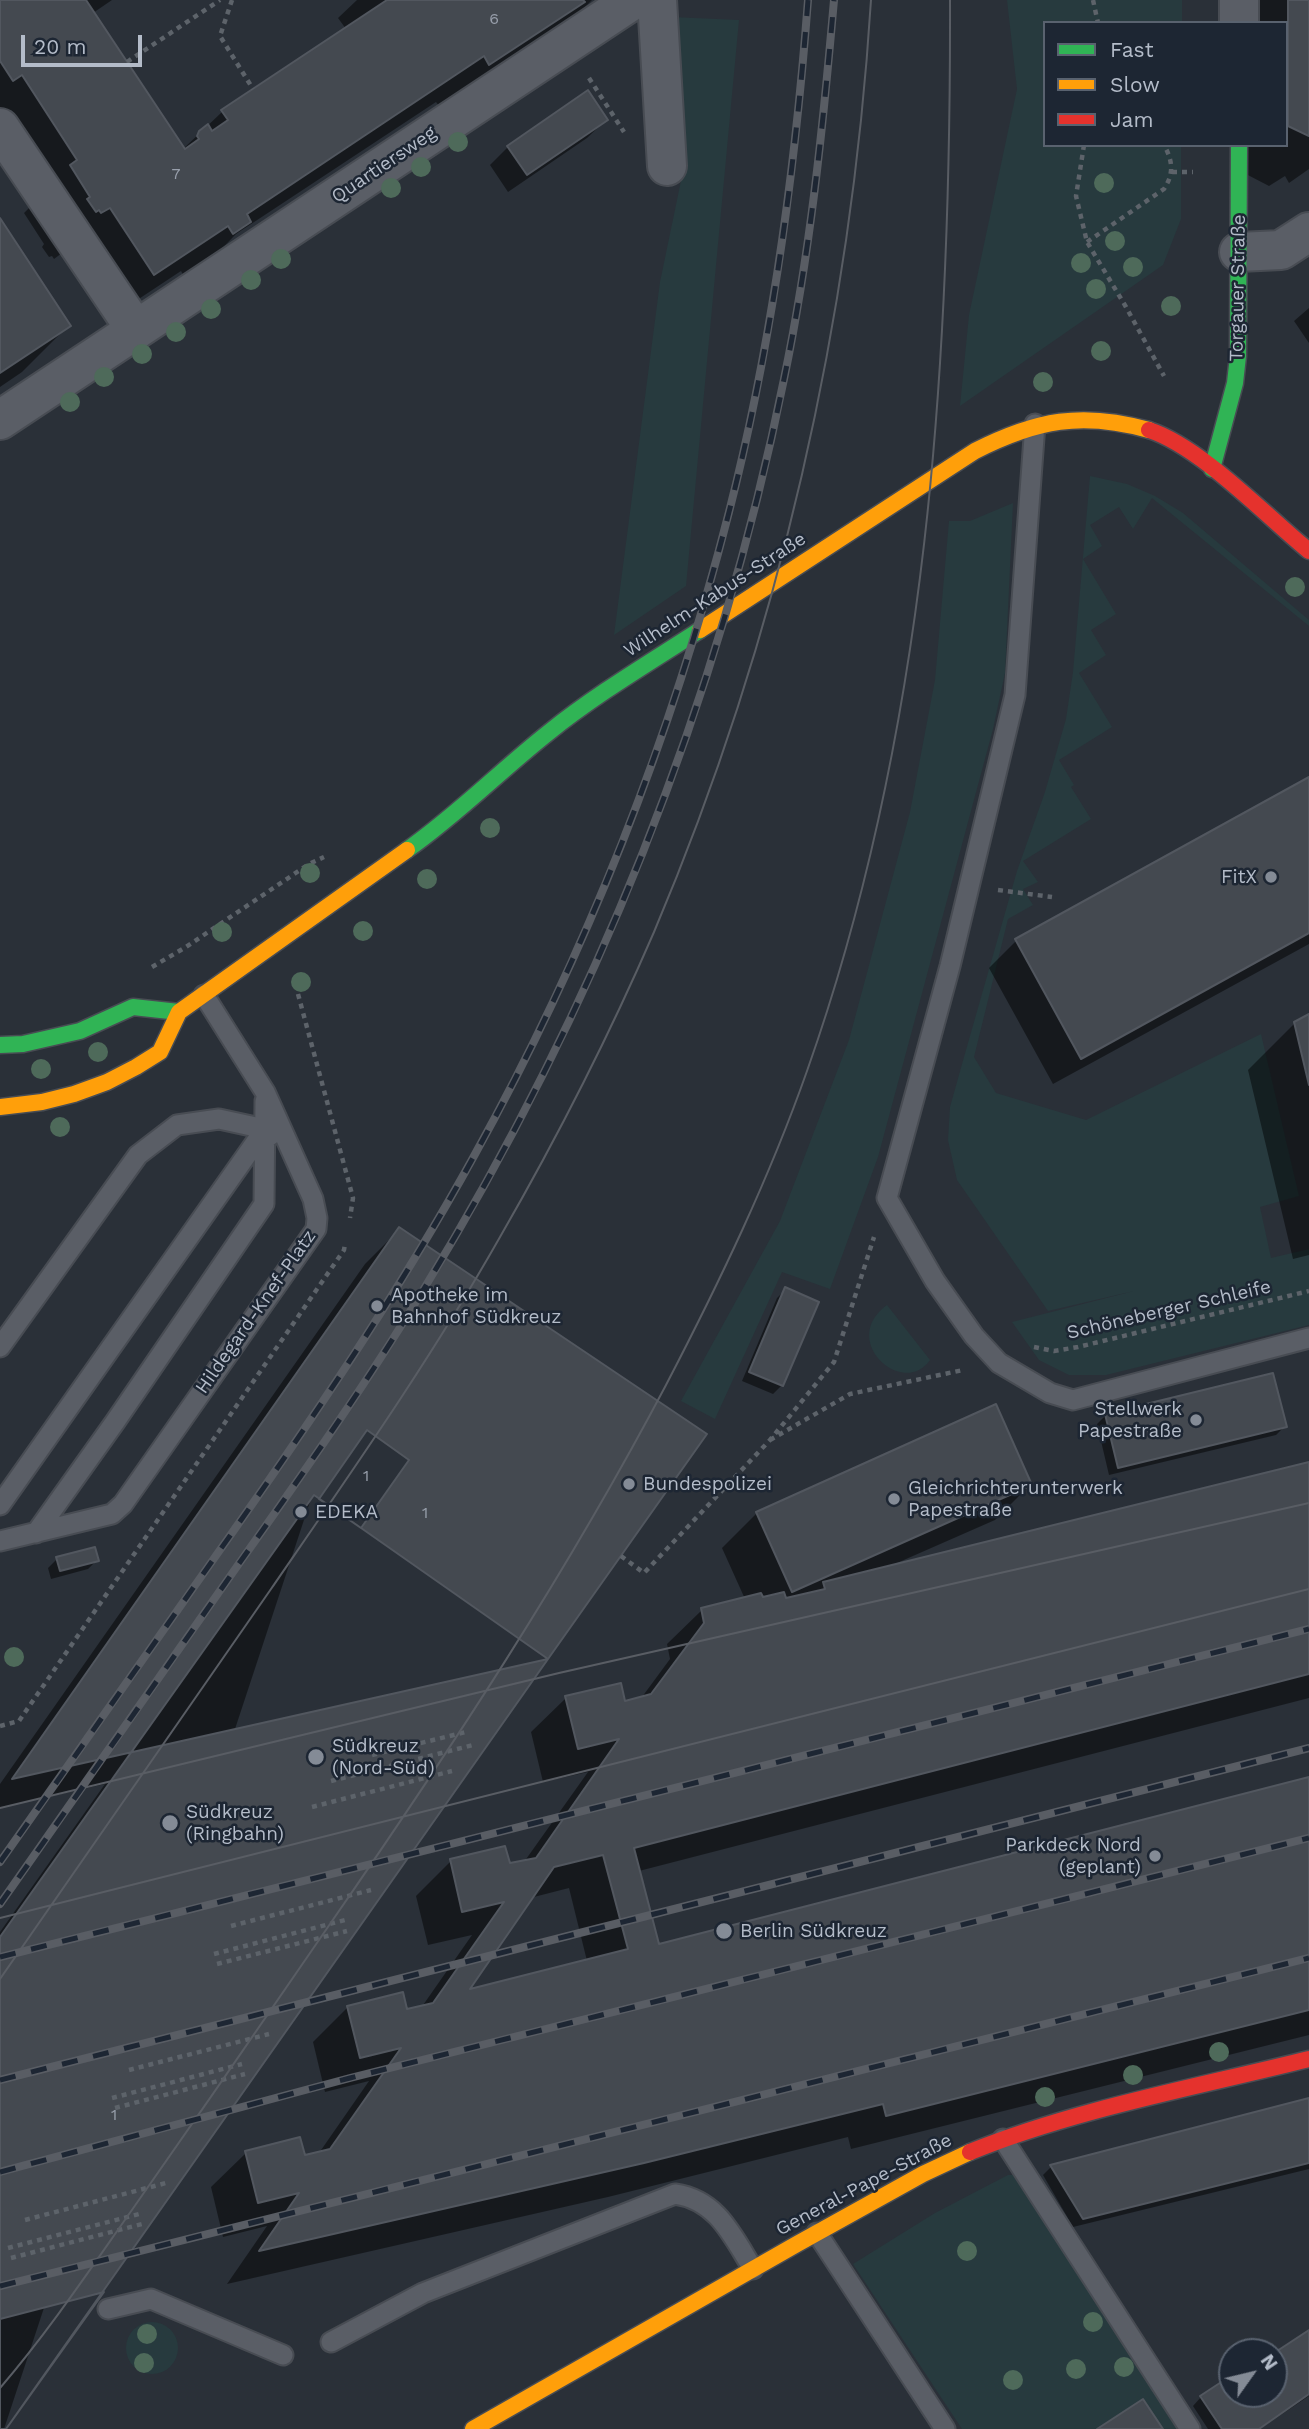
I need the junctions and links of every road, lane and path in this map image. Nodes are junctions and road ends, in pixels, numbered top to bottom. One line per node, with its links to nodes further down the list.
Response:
1 (220, 0): 10 (path)
2 (232, 0): 11 (path)
3 (633, 0): 9 (street, Quartiersweg)
4 (657, 0): 17 (street)
5 (1093, 0): 7 (path)
6 (1239, 0): 8 (street)
7 (1098, 21)
8 (1239, 21)
9 (567, 43): 13 (path); 23 (street, Quartiersweg)
10 (127, 62)
11 (253, 89)
12 (0, 128): 23 (street)
13 (629, 141)
14 (1084, 147): 21 (path)
15 (1165, 147): 18 (path)
16 (1239, 147): 22 (street, Torgauer Straße)
17 (667, 166)
18 (1172, 172): 19 (path); 21 (path)
19 (1192, 172)
20 (1309, 232): 22 (street)
21 (1087, 242): 24 (path)
22 (1239, 252): 27 (street, Torgauer Straße)
23 (136, 330): 25 (street, Quartiersweg)
24 (1164, 376)
25 (0, 420)
26 (1035, 424): 27 (street, Wilhelm-Kabus-Straße); 34 (street, Wilhelm-Kabus-Straße); 41 (lane)
27 (1212, 469): 28 (street, Wilhelm-Kabus-Straße)
28 (1309, 551)
29 (334, 852): 32 (path)
30 (998, 890): 31 (path)
31 (1052, 897)
32 (145, 972)
33 (298, 994): 42 (path)
34 (204, 995): 35 (street, Wilhelm-Kabus-Straße); 37 (lane, Hildegard-Knef-Platz)
35 (179, 1013): 36 (street); 38 (street, Wilhelm-Kabus-Straße)
36 (0, 1045)
37 (265, 1093): 39 (lane); 40 (lane, Hildegard-Knef-Platz)
38 (0, 1107)
39 (265, 1129): 40 (lane); 46 (lane); 50 (lane); 51 (lane)
40 (292, 1156): 51 (lane, Hildegard-Knef-Platz)
41 (887, 1198): 48 (lane); 49 (path)
42 (349, 1224)
43 (346, 1237): 54 (path)
44 (1309, 1291): 47 (path, Schöneberger Schleife)
45 (1309, 1338): 48 (lane)
46 (0, 1347)
47 (1036, 1347)
48 (999, 1363): 49 (path)
49 (770, 1440): 53 (path)
50 (0, 1505)
51 (36, 1533): 52 (lane, Hildegard-Knef-Platz)
52 (0, 1541)
53 (621, 1556)
54 (0, 1726)
55 (466, 1732): 57 (path)
56 (473, 1745): 59 (path)
57 (372, 1755)
58 (452, 1771): 60 (path)
59 (331, 1781)
60 (312, 1808)
61 (371, 1890): 63 (path)
62 (345, 1920): 65 (path)
63 (231, 1926)
64 (347, 1931): 66 (path)
65 (214, 1954)
66 (217, 1964)
67 (269, 2034): 70 (path)
68 (1309, 2059): 74 (street, General-Pape-Straße)
69 (242, 2064): 72 (path)
70 (129, 2070)
71 (245, 2074): 73 (path)
72 (112, 2098)
73 (115, 2108)
74 (1003, 2139): 79 (street, General-Pape-Straße); 88 (lane)
75 (166, 2183): 77 (path)
76 (139, 2214): 80 (path)
77 (26, 2220)
78 (142, 2224): 81 (path)
79 (817, 2233): 82 (street, General-Pape-Straße); 87 (lane)
80 (8, 2248)
81 (11, 2258)
82 (753, 2269): 84 (lane); 86 (street, General-Pape-Straße)
83 (108, 2309): 85 (lane)
84 (331, 2342)
85 (283, 2355)
86 (473, 2429)
87 (945, 2429)
88 (1190, 2429)

